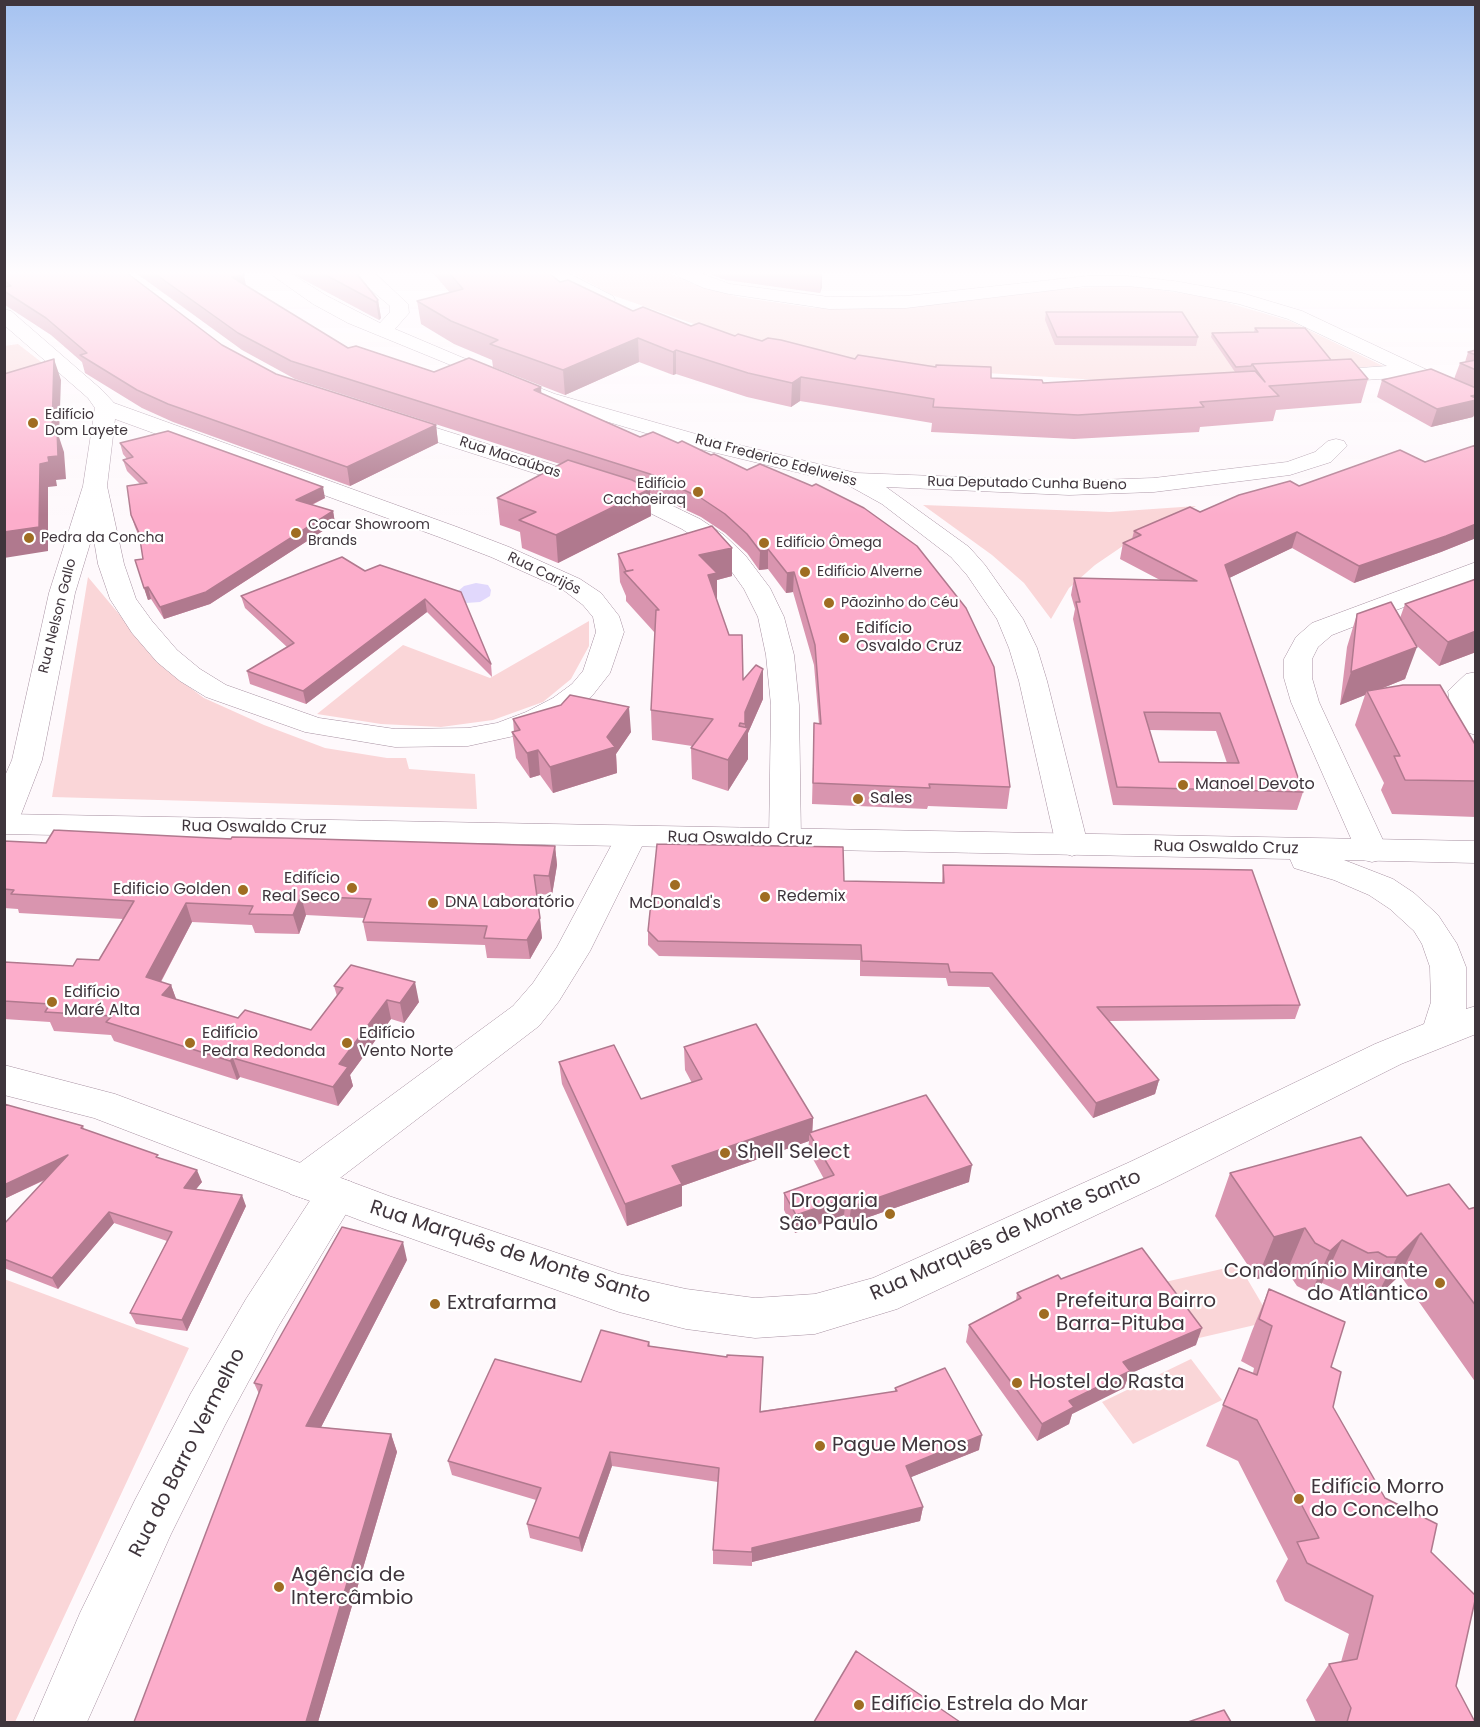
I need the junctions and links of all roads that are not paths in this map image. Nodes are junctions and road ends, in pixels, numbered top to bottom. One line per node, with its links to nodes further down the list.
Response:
1 (49, 354): 7 (street)
2 (436, 354): 10 (street, Rua Frederico Edelweiss)
3 (1377, 354): 4 (street)
4 (1412, 370): 5 (street); 6 (street)
5 (1297, 378)
6 (1476, 401)
7 (106, 408): 11 (street, Rua Nelson Gallo); 11 (street, Rua Carijós)
8 (376, 415): 18 (street, Rua Macaúbas)
9 (1336, 446): 10 (street, Rua Deputado Cunha Bueno)
10 (854, 479): 19 (street, Rua Frederico Edelweiss)
11 (95, 486): 15 (street, Rua Nelson Gallo)
12 (1476, 570): 21 (street)
13 (1476, 680): 14 (street)
14 (1476, 726)
15 (4, 817)
16 (4, 824): 17 (street, Rua Oswaldo Cruz)
17 (631, 836): 18 (street, Rua Oswaldo Cruz); 26 (street)
18 (785, 840): 19 (street, Rua Oswaldo Cruz)
19 (1072, 845): 20 (street, Rua Oswaldo Cruz)
20 (1240, 848): 21 (street, Rua Oswaldo Cruz); 24 (street)
21 (1372, 851): 22 (street, Rua Oswaldo Cruz)
22 (1476, 852)
23 (1476, 1019): 24 (street, Rua Marquês de Monte Santo)
24 (1441, 1032): 26 (street, Rua Marquês de Monte Santo)
25 (4, 1080): 26 (street, Rua Marquês de Monte Santo)
26 (321, 1188): 27 (street, Rua do Barro Vermelho)
27 (60, 1722)

